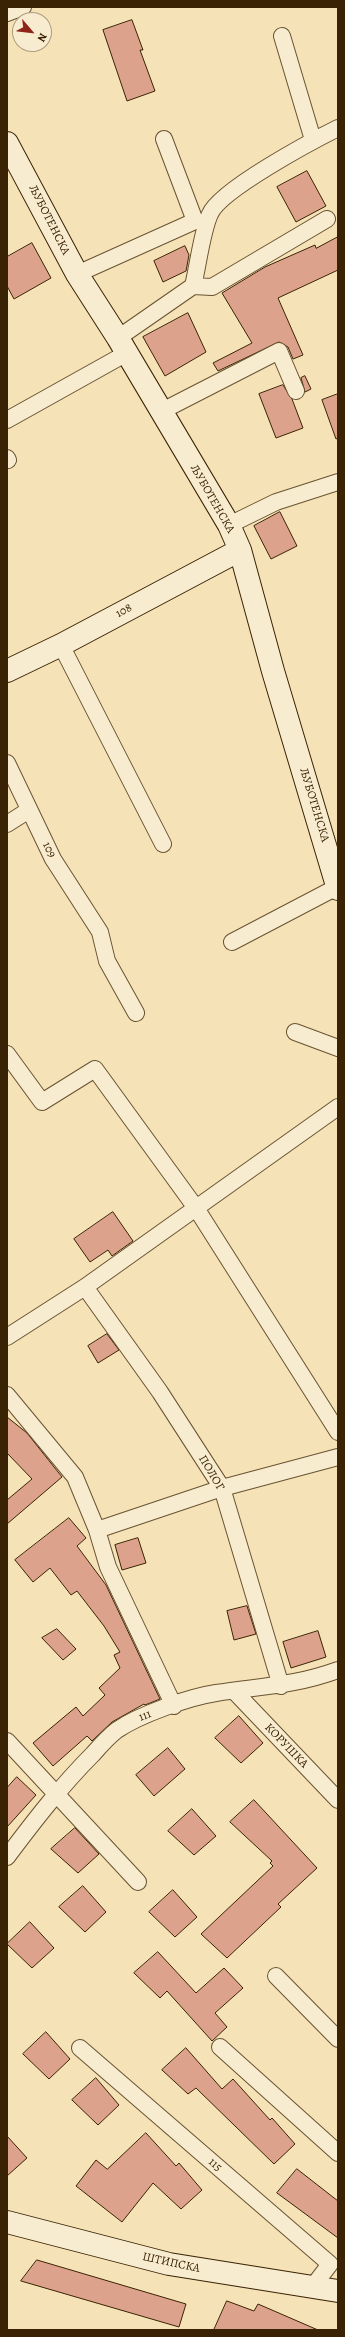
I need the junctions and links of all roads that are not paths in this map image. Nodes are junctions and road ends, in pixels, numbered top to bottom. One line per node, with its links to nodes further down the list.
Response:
1 (23, 7): 2 (street)
2 (7, 13)
3 (282, 36): 6 (street)
4 (338, 128): 6 (street)
5 (164, 139): 9 (street)
6 (313, 140): 10 (street)
7 (7, 143): 9 (main road, ЉУБОТЕНСКА)
8 (327, 218): 10 (street)
9 (77, 274): 11 (main road, ЉУБОТЕНСКА)
10 (193, 286): 11 (street)
11 (122, 346): 13 (main road, ЉУБОТЕНСКА); 14 (street)
12 (296, 391): 13 (street)
13 (160, 412): 16 (main road, ЉУБОТЕНСКА)
14 (7, 420)
15 (338, 482): 16 (street)
16 (229, 525): 17 (main road, ЉУБОТЕНСКА)
17 (240, 550): 18 (main road, 108); 24 (main road, ЉУБОТЕНСКА)
18 (61, 645): 19 (main road, 108); 23 (street)
19 (7, 671)
20 (7, 763): 21 (street, 109)
21 (29, 810): 22 (street); 27 (street, 109)
22 (7, 824)
23 (163, 844)
24 (334, 854): 25 (main road, ЉУБОТЕНСКА)
25 (338, 888): 26 (street)
26 (232, 942)
27 (136, 1013)
28 (295, 1032): 29 (street)
29 (338, 1048)
30 (7, 1054): 32 (street)
31 (338, 1108): 32 (street)
32 (196, 1208): 33 (street); 36 (street)
33 (85, 1287): 34 (street); 38 (street, ПОЛОГ)
34 (7, 1337)
35 (7, 1395): 39 (street)
36 (338, 1432)
37 (338, 1457): 38 (street)
38 (222, 1488): 39 (street); 41 (street, ПОЛОГ)
39 (97, 1530): 43 (street)
40 (338, 1670): 41 (street, 111)
41 (281, 1686): 42 (street, 111)
42 (235, 1692): 43 (street, 111); 46 (street, КОРУШКА)
43 (174, 1706): 45 (street, 111)
44 (7, 1741): 45 (street)
45 (55, 1793): 47 (street, 111); 48 (street)
46 (337, 1797)
47 (7, 1856)
48 (138, 1882)
49 (276, 1976): 50 (street)
50 (338, 2039)
51 (220, 2047): 53 (street)
52 (80, 2048): 55 (street, 115)
53 (338, 2153)
54 (7, 2222): 55 (main road, ШТИПСКА)
55 (314, 2285): 56 (main road, ШТИПСКА)
56 (338, 2291)

